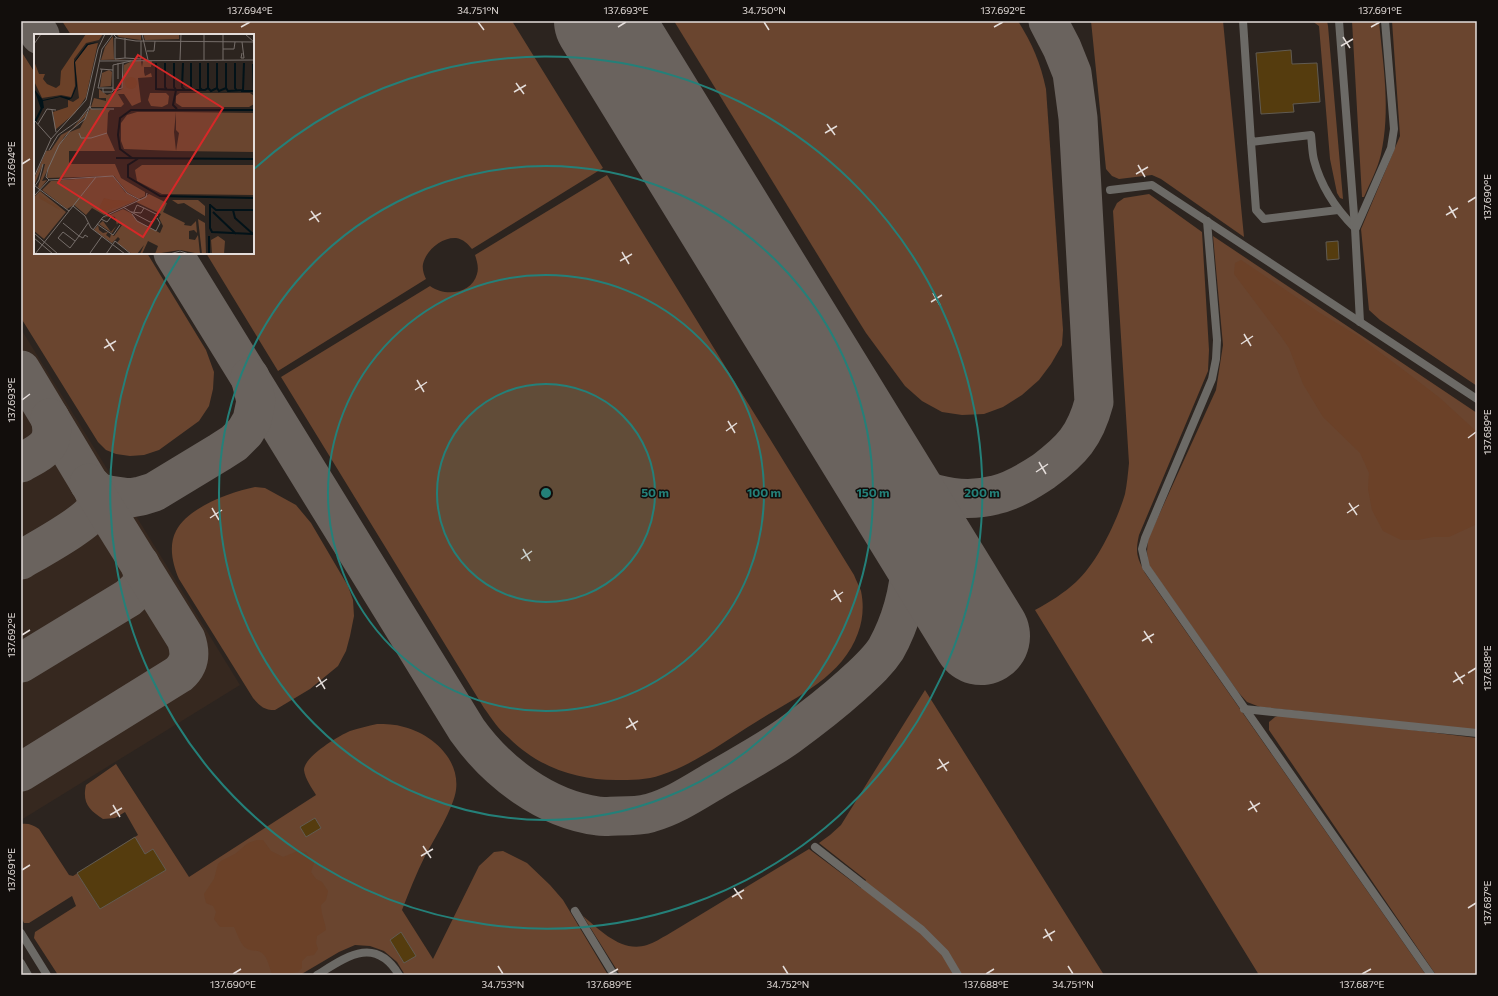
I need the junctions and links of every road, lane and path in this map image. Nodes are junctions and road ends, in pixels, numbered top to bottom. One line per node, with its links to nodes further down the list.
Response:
1 (1243, 21): 4 (lane)
2 (1339, 21): 8 (lane)
3 (1385, 21): 8 (lane)
4 (1251, 142): 6 (lane); 6 (lane)
5 (1110, 190): 7 (lane)
6 (1338, 210): 8 (lane)
7 (1207, 221): 9 (lane); 11 (lane)
8 (1355, 228): 9 (lane)
9 (1360, 322): 10 (lane)
10 (1477, 399)
11 (1244, 709): 12 (lane); 23 (lane)
12 (1477, 733)
13 (815, 847): 22 (lane)
14 (575, 911): 21 (lane)
15 (21, 933): 18 (lane)
16 (21, 963): 17 (lane)
17 (28, 975)
18 (47, 975)
19 (317, 975): 20 (lane)
20 (399, 975)
21 (614, 975)
22 (958, 975)
23 (1431, 975)

